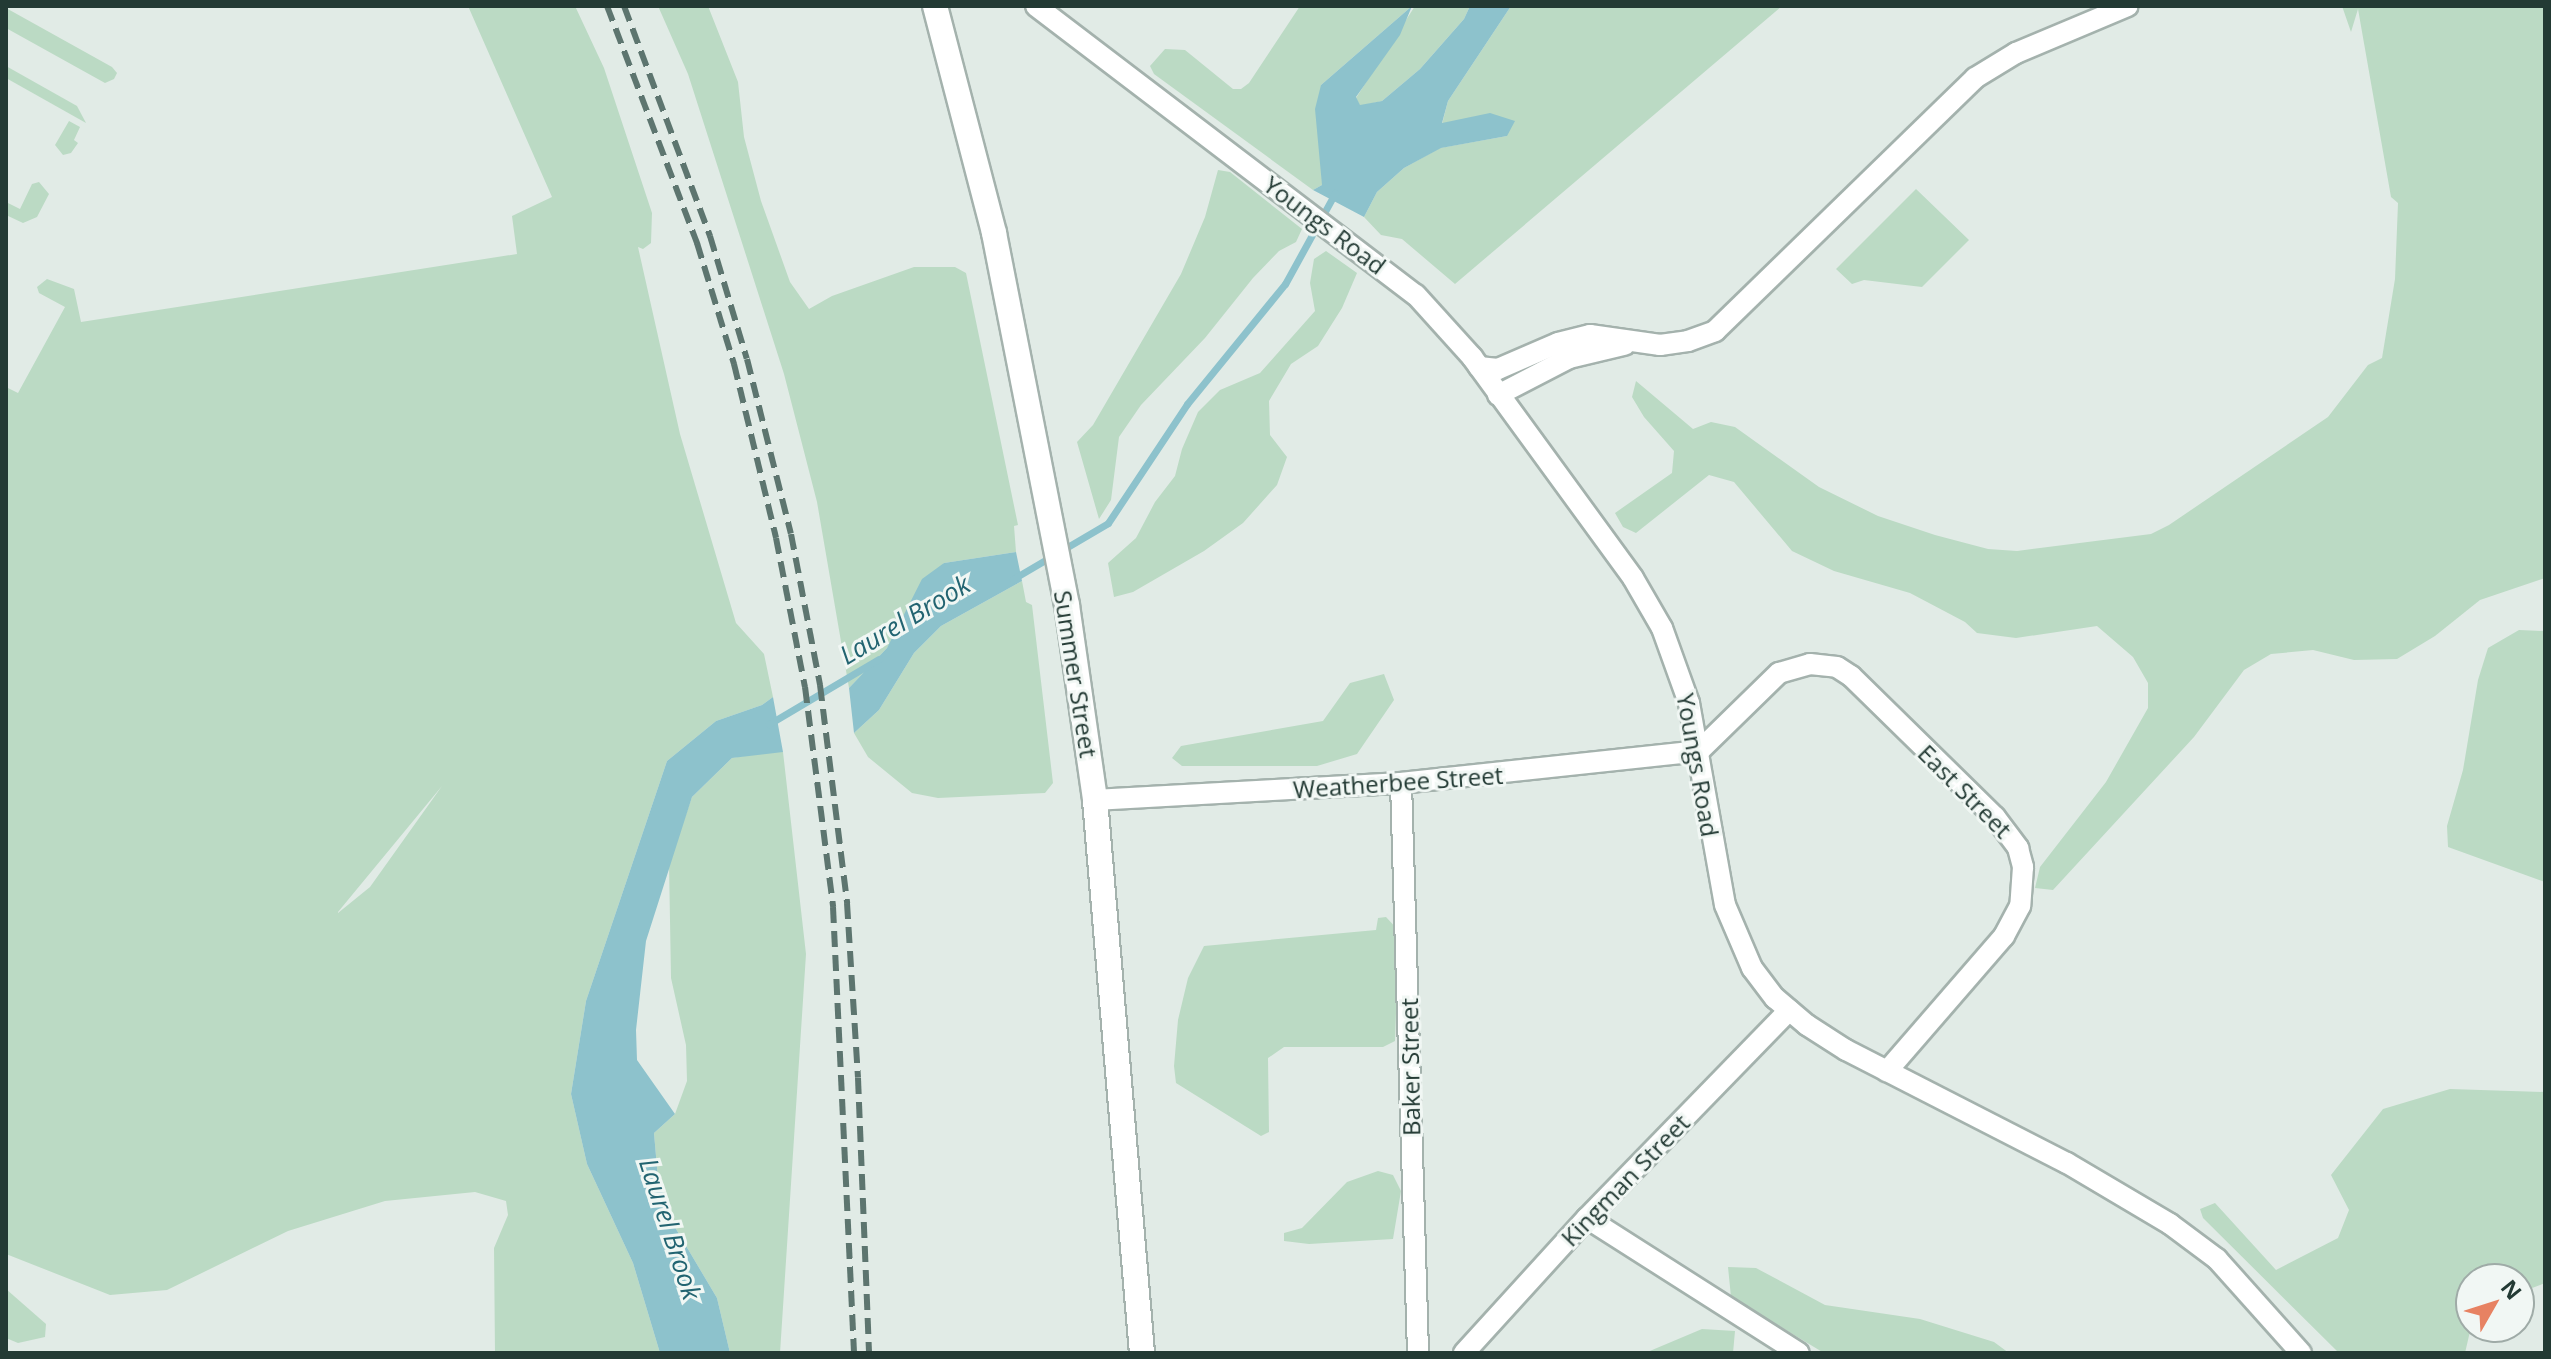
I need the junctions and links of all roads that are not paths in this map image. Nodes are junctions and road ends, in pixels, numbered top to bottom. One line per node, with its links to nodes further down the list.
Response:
1 (935, 6): 9 (main road, Summer Street)
2 (1036, 6): 5 (street, Youngs Road)
3 (2128, 6): 4 (street)
4 (1632, 343): 5 (street); 6 (street)
5 (1479, 367): 6 (street, Youngs Road)
6 (1498, 395): 7 (street, Youngs Road)
7 (1699, 751): 8 (street, Weatherbee Street); 10 (street, Youngs Road); 11 (street, East Street)
8 (1401, 783): 9 (street, Weatherbee Street); 14 (street, Baker Street)
9 (1095, 800): 13 (main road, Summer Street)
10 (1789, 1010): 11 (street, Youngs Road); 12 (street, Kingman Street)
11 (1887, 1071): 17 (street, Youngs Road)
12 (1587, 1218): 15 (street, Kingman Street); 16 (street)
13 (1142, 1353)
14 (1418, 1353)
15 (1464, 1353)
16 (1799, 1353)
17 (2301, 1353)

